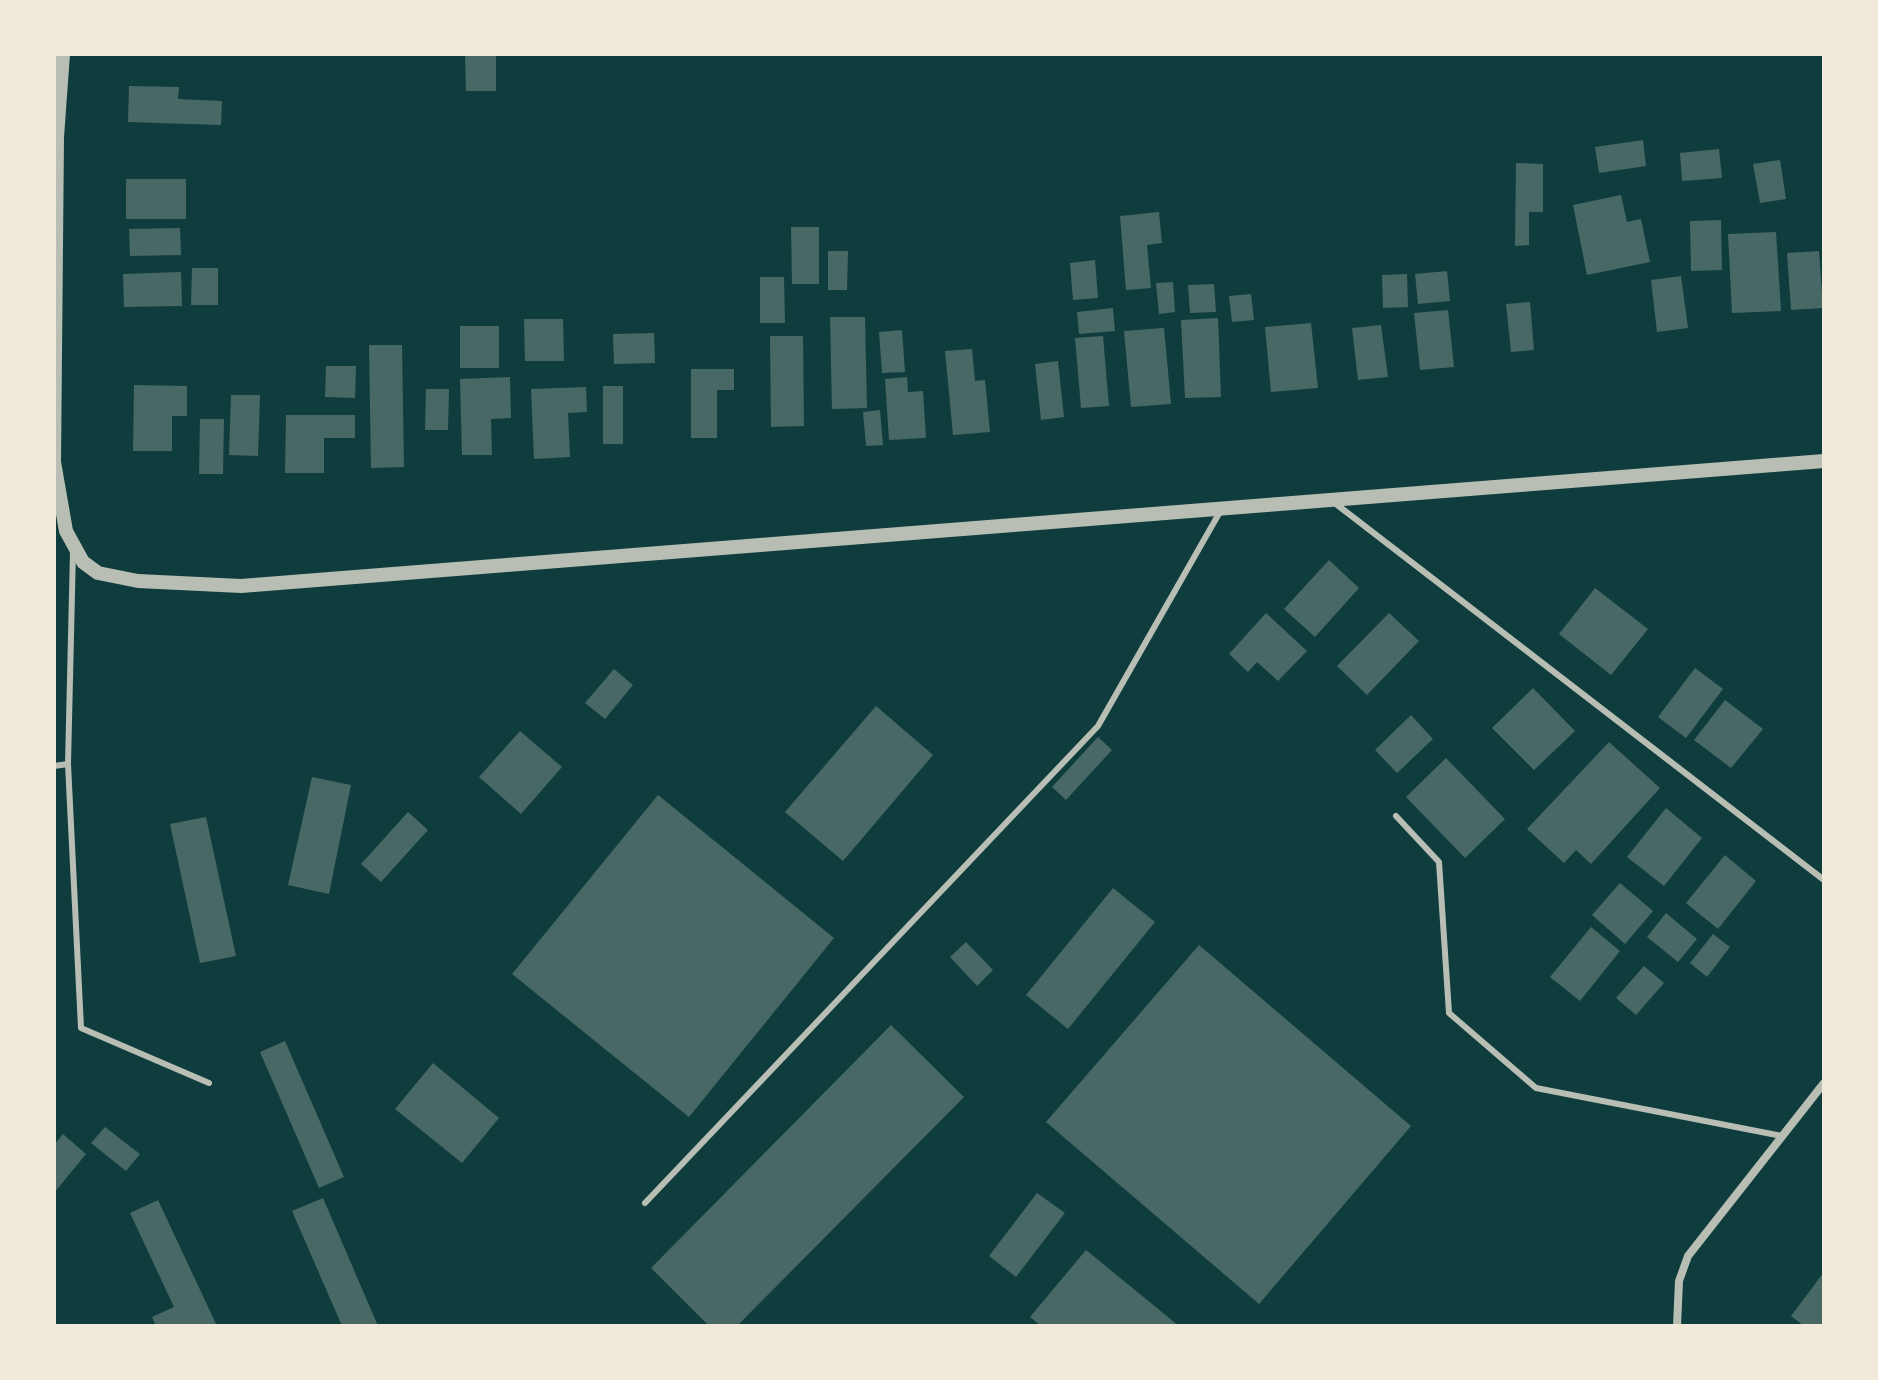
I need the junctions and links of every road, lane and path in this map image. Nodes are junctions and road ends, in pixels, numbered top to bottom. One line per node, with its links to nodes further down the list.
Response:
1 (63, 54): 3 (street)
2 (1824, 461): 4 (street)
3 (54, 462): 6 (street)
4 (1330, 499): 5 (street); 10 (lane)
5 (1223, 506): 6 (street); 14 (lane)
6 (73, 547): 7 (lane)
7 (68, 764): 8 (lane); 11 (lane)
8 (54, 766)
9 (1396, 816): 13 (lane)
10 (1824, 880)
11 (209, 1083)
12 (1824, 1083): 13 (street)
13 (1782, 1136): 15 (street)
14 (645, 1203)
15 (1677, 1326)

